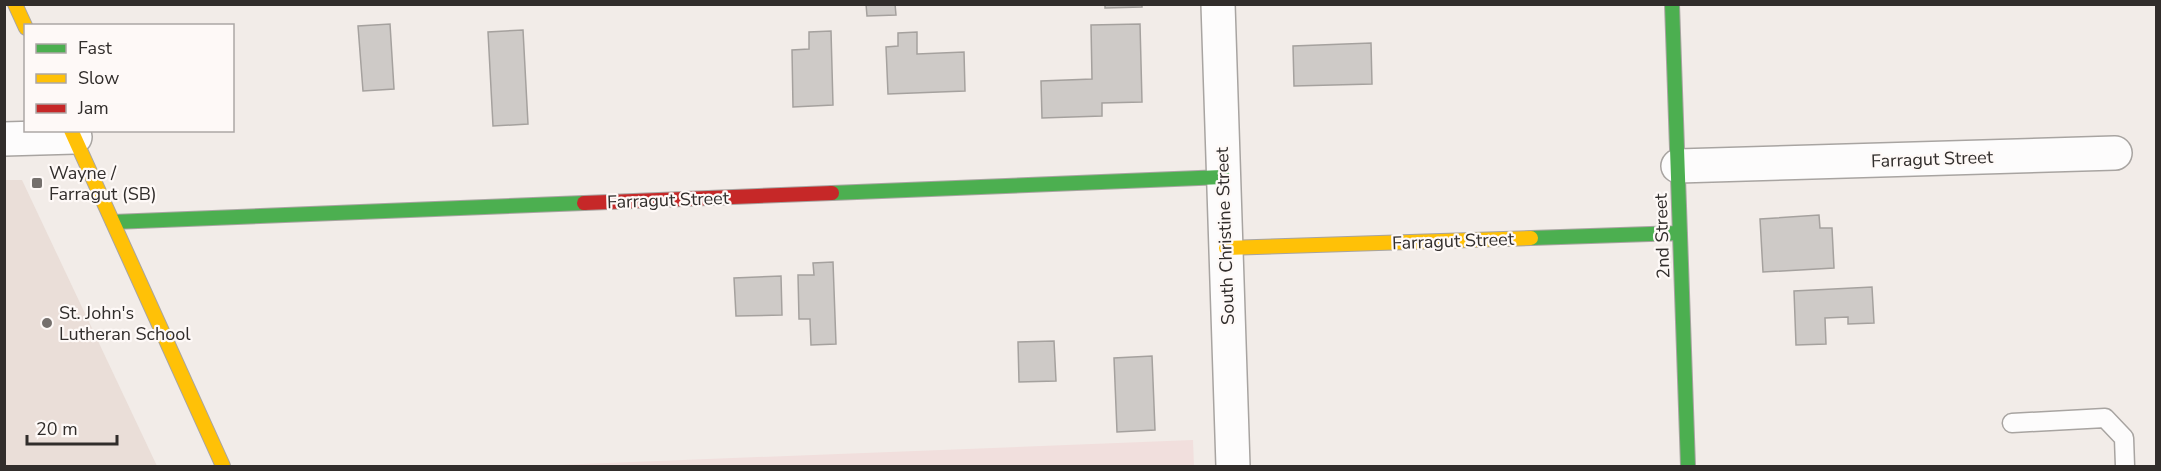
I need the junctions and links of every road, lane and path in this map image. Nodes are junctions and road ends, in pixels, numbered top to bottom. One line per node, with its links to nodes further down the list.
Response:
1 (15, 4): 4 (street)
2 (1218, 4): 9 (street, South Christine Street)
3 (1672, 4): 8 (street, 2nd Street)
4 (24, 24)
5 (73, 134): 6 (street); 10 (street)
6 (4, 139)
7 (2115, 153): 8 (street, Farragut Street)
8 (1678, 166): 11 (street, 2nd Street)
9 (1223, 177): 10 (street, Farragut Street); 12 (street, South Christine Street)
10 (112, 222): 14 (street)
11 (1680, 233): 12 (street, Farragut Street); 16 (street, 2nd Street)
12 (1226, 248): 15 (street, South Christine Street)
13 (2012, 423): 17 (lane)
14 (223, 466)
15 (1233, 466)
16 (1688, 466)
17 (2124, 466)

